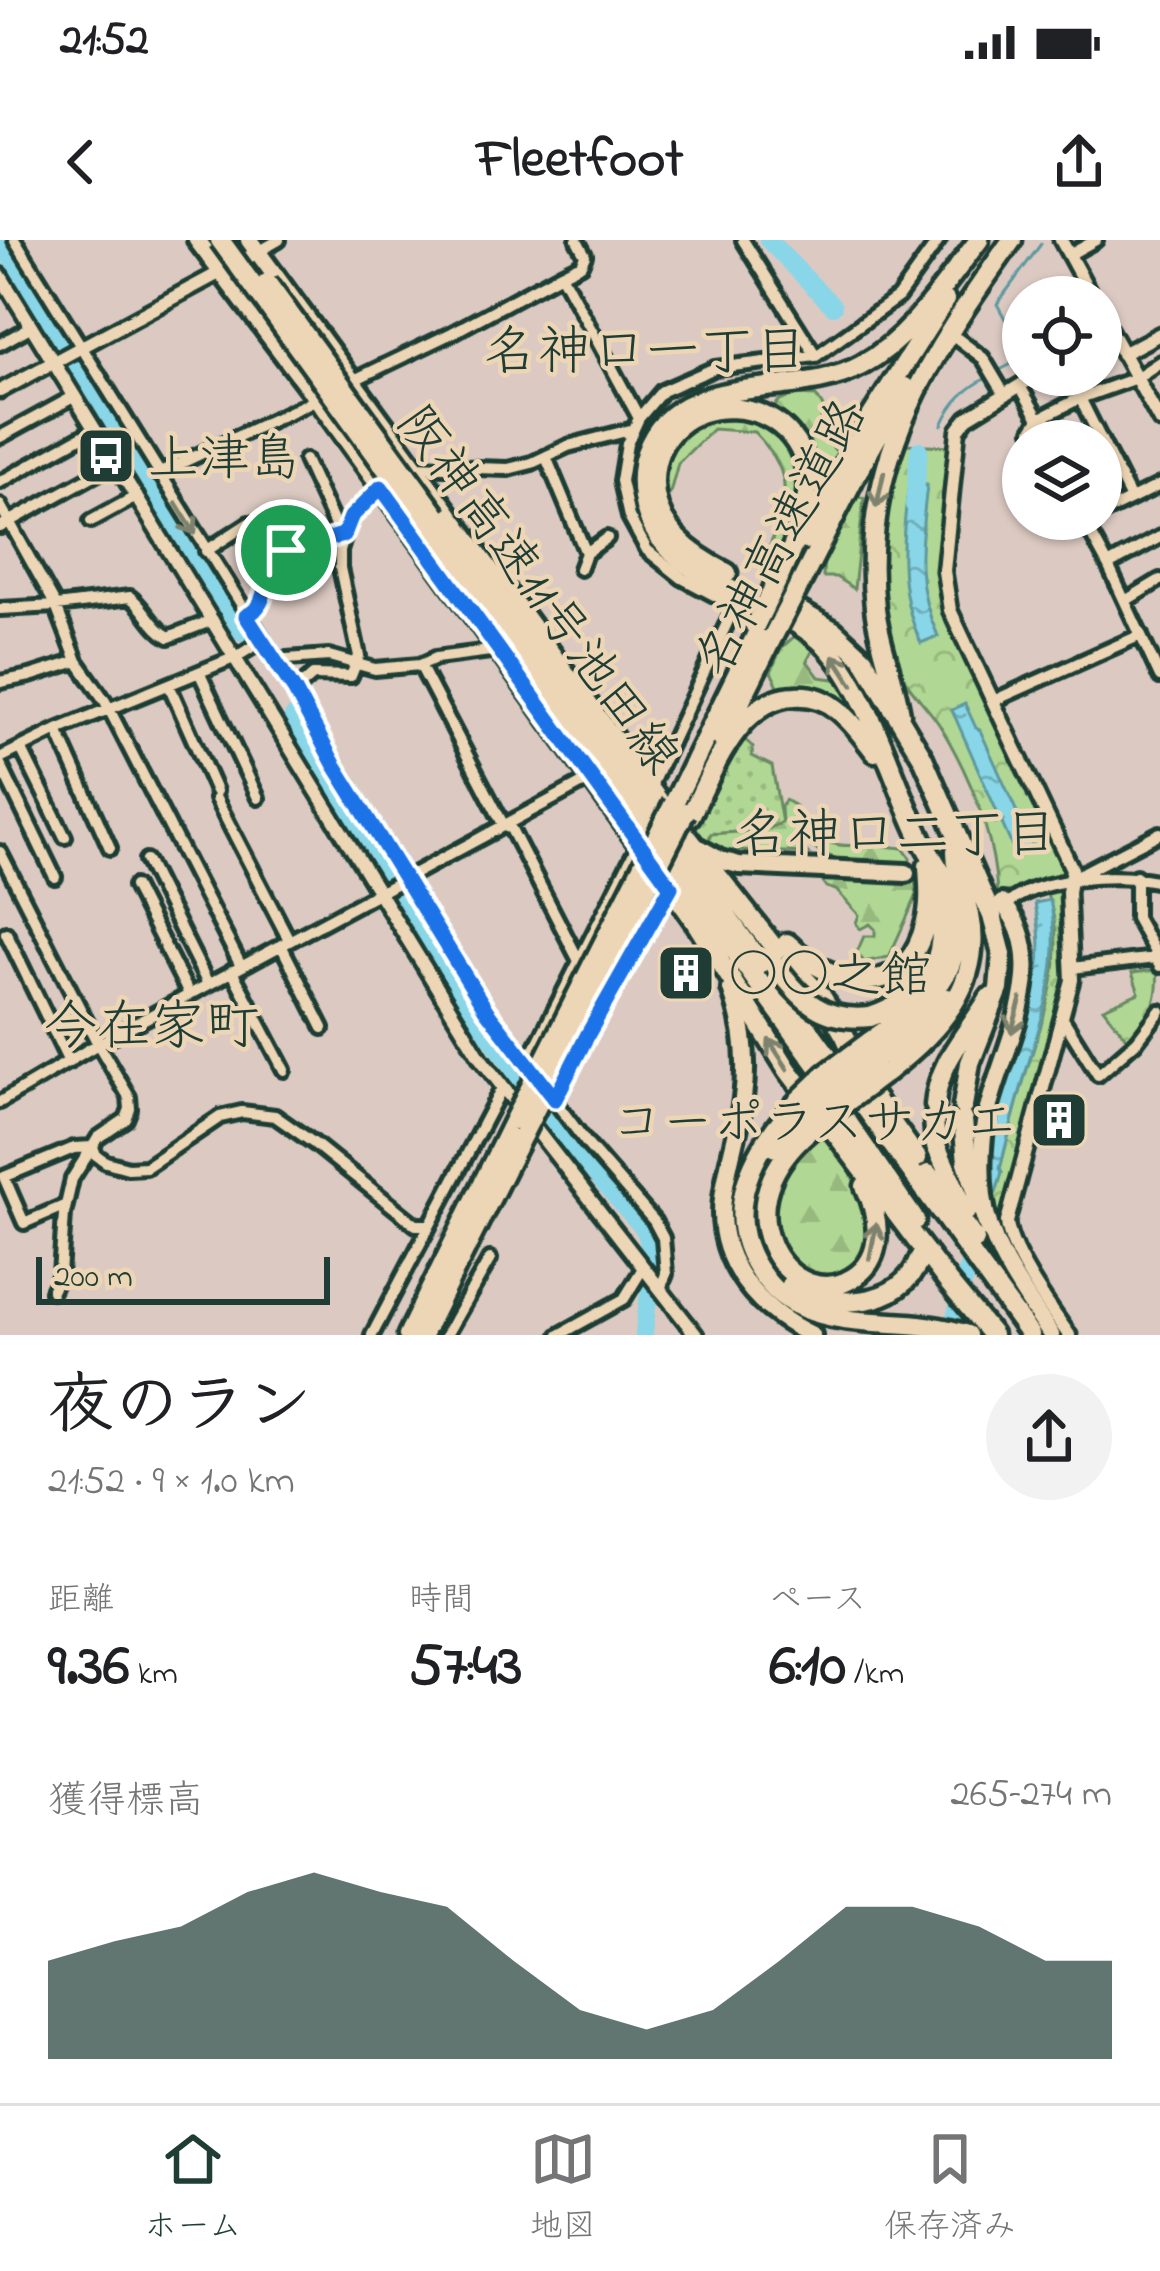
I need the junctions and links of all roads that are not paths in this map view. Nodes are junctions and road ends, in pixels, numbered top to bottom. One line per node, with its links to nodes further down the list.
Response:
1 (15, 240): 26 (street)
2 (197, 240): 15 (main road)
3 (220, 240): 57 (highway, 阪神高速11号池田線, bridge)
4 (236, 240): 57 (highway, 阪神高速11号池田線, bridge)
5 (280, 240): 13 (street)
6 (577, 240): 16 (street)
7 (742, 240): 28 (street)
8 (939, 240): 20 (street)
9 (984, 240): 69 (highway, 名神高速道路); 97 (highway, one-way to 9)
10 (1010, 240): 69 (highway, 名神高速道路); 93 (highway, one-way to 93)
11 (1061, 240): 14 (street)
12 (1096, 240): 14 (street)
13 (254, 246): 15 (street); 32 (main road)
14 (1069, 255): 18 (street)
15 (221, 272): 26 (street); 39 (main road)
16 (561, 274): 32 (street); 42 (street)
17 (0, 275): 19 (street)
18 (1080, 276)
19 (6, 296): 22 (street)
20 (898, 297): 21 (street); 28 (street)
21 (914, 308)
22 (32, 326): 25 (street); 29 (street)
23 (1160, 334): 27 (street)
24 (958, 339): 33 (street)
25 (0, 344)
26 (78, 348): 29 (street); 49 (street)
27 (1122, 354): 31 (street)
28 (815, 356): 42 (street)
29 (57, 359): 34 (street); 35 (street)
30 (1160, 362): 31 (street)
31 (1136, 378): 38 (street); 41 (street)
32 (352, 381): 48 (main road)
33 (1002, 390)
34 (0, 391)
35 (75, 396): 43 (street); 44 (street)
36 (1003, 396): 91 (street)
37 (1026, 396): 40 (street)
38 (1080, 398): 40 (street); 54 (street)
39 (317, 399): 49 (street); 52 (main road)
40 (1039, 419)
41 (1160, 422)
42 (637, 423): 45 (street); 99 (street)
43 (95, 429): 47 (street); 50 (street)
44 (0, 437)
45 (545, 457): 48 (street); 66 (street)
46 (305, 460): 61 (street)
47 (116, 463): 53 (street); 60 (street)
48 (413, 466): 99 (main road)
49 (158, 474): 65 (street, one-way to 65)
50 (0, 482)
51 (1160, 485): 54 (street)
52 (381, 487): 61 (street); 79 (main road)
53 (136, 496): 58 (street); 75 (street)
54 (1131, 499): 55 (street)
55 (1122, 504)
56 (0, 505): 60 (street)
57 (432, 520): 111 (highway, 阪神高速11号池田線); 127 (highway, 阪神高速11号池田線)
58 (91, 521)
59 (249, 523): 65 (street)
60 (4, 525): 72 (street)
61 (344, 535): 74 (street); 84 (street)
62 (1160, 537): 67 (street)
63 (608, 538): 66 (street)
64 (1096, 540): 67 (street)
65 (206, 550): 74 (street)
66 (586, 553): 68 (street)
67 (1108, 566): 71 (street)
68 (580, 569)
69 (789, 578): 76 (highway, 名神高速道路, bridge); 93 (highway)
70 (1160, 580): 71 (street)
71 (1125, 602): 77 (street)
72 (56, 606): 73 (street); 75 (street); 83 (street)
73 (0, 609)
74 (246, 616): 78 (street)
75 (213, 620): 81 (street)
76 (763, 630): 101 (highway, 名神高速道路); 101 (highway, 名神高速道路)
77 (1142, 635): 80 (street); 91 (street)
78 (262, 641): 81 (street); 82 (street)
79 (498, 650): 85 (street); 98 (main road)
80 (1155, 654): 87 (street)
81 (236, 657): 86 (street); 123 (street)
82 (273, 660): 84 (street); 90 (street)
83 (77, 661): 88 (street); 92 (street)
84 (356, 665): 85 (street); 90 (street)
85 (420, 665): 102 (street)
86 (199, 673): 89 (street); 100 (street)
87 (1160, 677)
88 (0, 682)
89 (170, 685): 92 (street); 128 (street)
90 (295, 691): 117 (street)
91 (993, 701): 118 (street)
92 (110, 709): 94 (street); 132 (street)
93 (901, 719): 107 (highway)
94 (57, 730): 95 (street); 109 (street)
95 (21, 748): 96 (street); 104 (street)
96 (0, 761): 116 (street)
97 (892, 775): 101 (highway); 105 (highway)
98 (592, 778): 102 (street); 108 (main road)
99 (650, 788): 101 (main road)
100 (258, 798)
101 (683, 817): 114 (main road); 121 (highway); 148 (highway, 名神高速道路, bridge); 148 (highway, 名神高速道路, bridge)
102 (504, 826): 117 (street); 130 (street)
103 (1160, 833): 118 (street)
104 (64, 837)
105 (921, 838): 113 (highway); 140 (highway)
106 (230, 839): 128 (street)
107 (957, 839): 131 (highway); 140 (highway)
108 (639, 843): 122 (main road); 130 (street)
109 (110, 848)
110 (0, 852): 139 (street)
111 (682, 858): 113 (highway, bridge); 155 (highway, 阪神高速11号池田線)
112 (146, 860): 134 (street)
113 (928, 866): 121 (highway)
114 (906, 873)
115 (1136, 875): 118 (street); 119 (street); 129 (street)
116 (55, 878)
117 (402, 879): 123 (street); 142 (street)
118 (1069, 881): 124 (street); 133 (street)
119 (1160, 882)
120 (134, 886): 135 (street)
121 (726, 886): 155 (highway)
122 (671, 887): 125 (main road); 145 (street)
123 (382, 890): 128 (street); 144 (street)
124 (1004, 904): 150 (main road, one-way to 150)
125 (689, 912): 147 (highway, one-way to 125); 168 (main road)
126 (6, 933): 141 (street)
127 (726, 939): 152 (highway); 155 (highway, 阪神高速11号池田線)
128 (284, 943): 132 (street); 138 (street)
129 (1158, 957): 133 (street)
130 (579, 961): 142 (street)
131 (1002, 965): 150 (highway); 155 (highway)
132 (237, 968): 134 (street); 143 (street)
133 (1072, 968): 137 (street)
134 (208, 983): 135 (street)
135 (189, 994): 139 (street)
136 (1160, 1011): 137 (street)
137 (1063, 1019): 175 (street)
138 (323, 1028)
139 (98, 1044): 141 (street); 149 (street)
140 (878, 1056): 147 (highway, bridge); 147 (highway, bridge)
141 (69, 1062): 146 (street)
142 (527, 1064): 145 (street)
143 (284, 1070)
144 (502, 1088): 153 (street); 158 (street)
145 (555, 1099): 159 (street)
146 (0, 1102)
147 (813, 1115): 147 (highway, one-way to 147); 156 (highway); 161 (highway); 171 (highway)
148 (519, 1127): 163 (highway, 名神高速道路); 164 (highway, 名神高速道路)
149 (93, 1147): 151 (street); 151 (street); 153 (street)
150 (976, 1170): 154 (highway)
151 (66, 1205): 160 (street)
152 (915, 1220)
153 (428, 1225): 162 (street)
154 (989, 1229): 174 (main road)
155 (960, 1232): 172 (highway, 阪神高速11号池田線); 173 (highway, 阪神高速11号池田線); 173 (highway)
156 (920, 1258)
157 (490, 1259): 165 (street)
158 (643, 1268): 159 (street); 166 (street)
159 (659, 1289): 167 (street)
160 (52, 1291)
161 (802, 1308): 169 (highway); 170 (highway)
162 (372, 1335)
163 (407, 1335)
164 (422, 1335)
165 (446, 1335)
166 (559, 1335)
167 (696, 1335)
168 (812, 1335)
169 (872, 1335)
170 (967, 1335)
171 (992, 1335)
172 (1014, 1335)
173 (1032, 1335)
174 (1051, 1335)
175 (1069, 1335)

